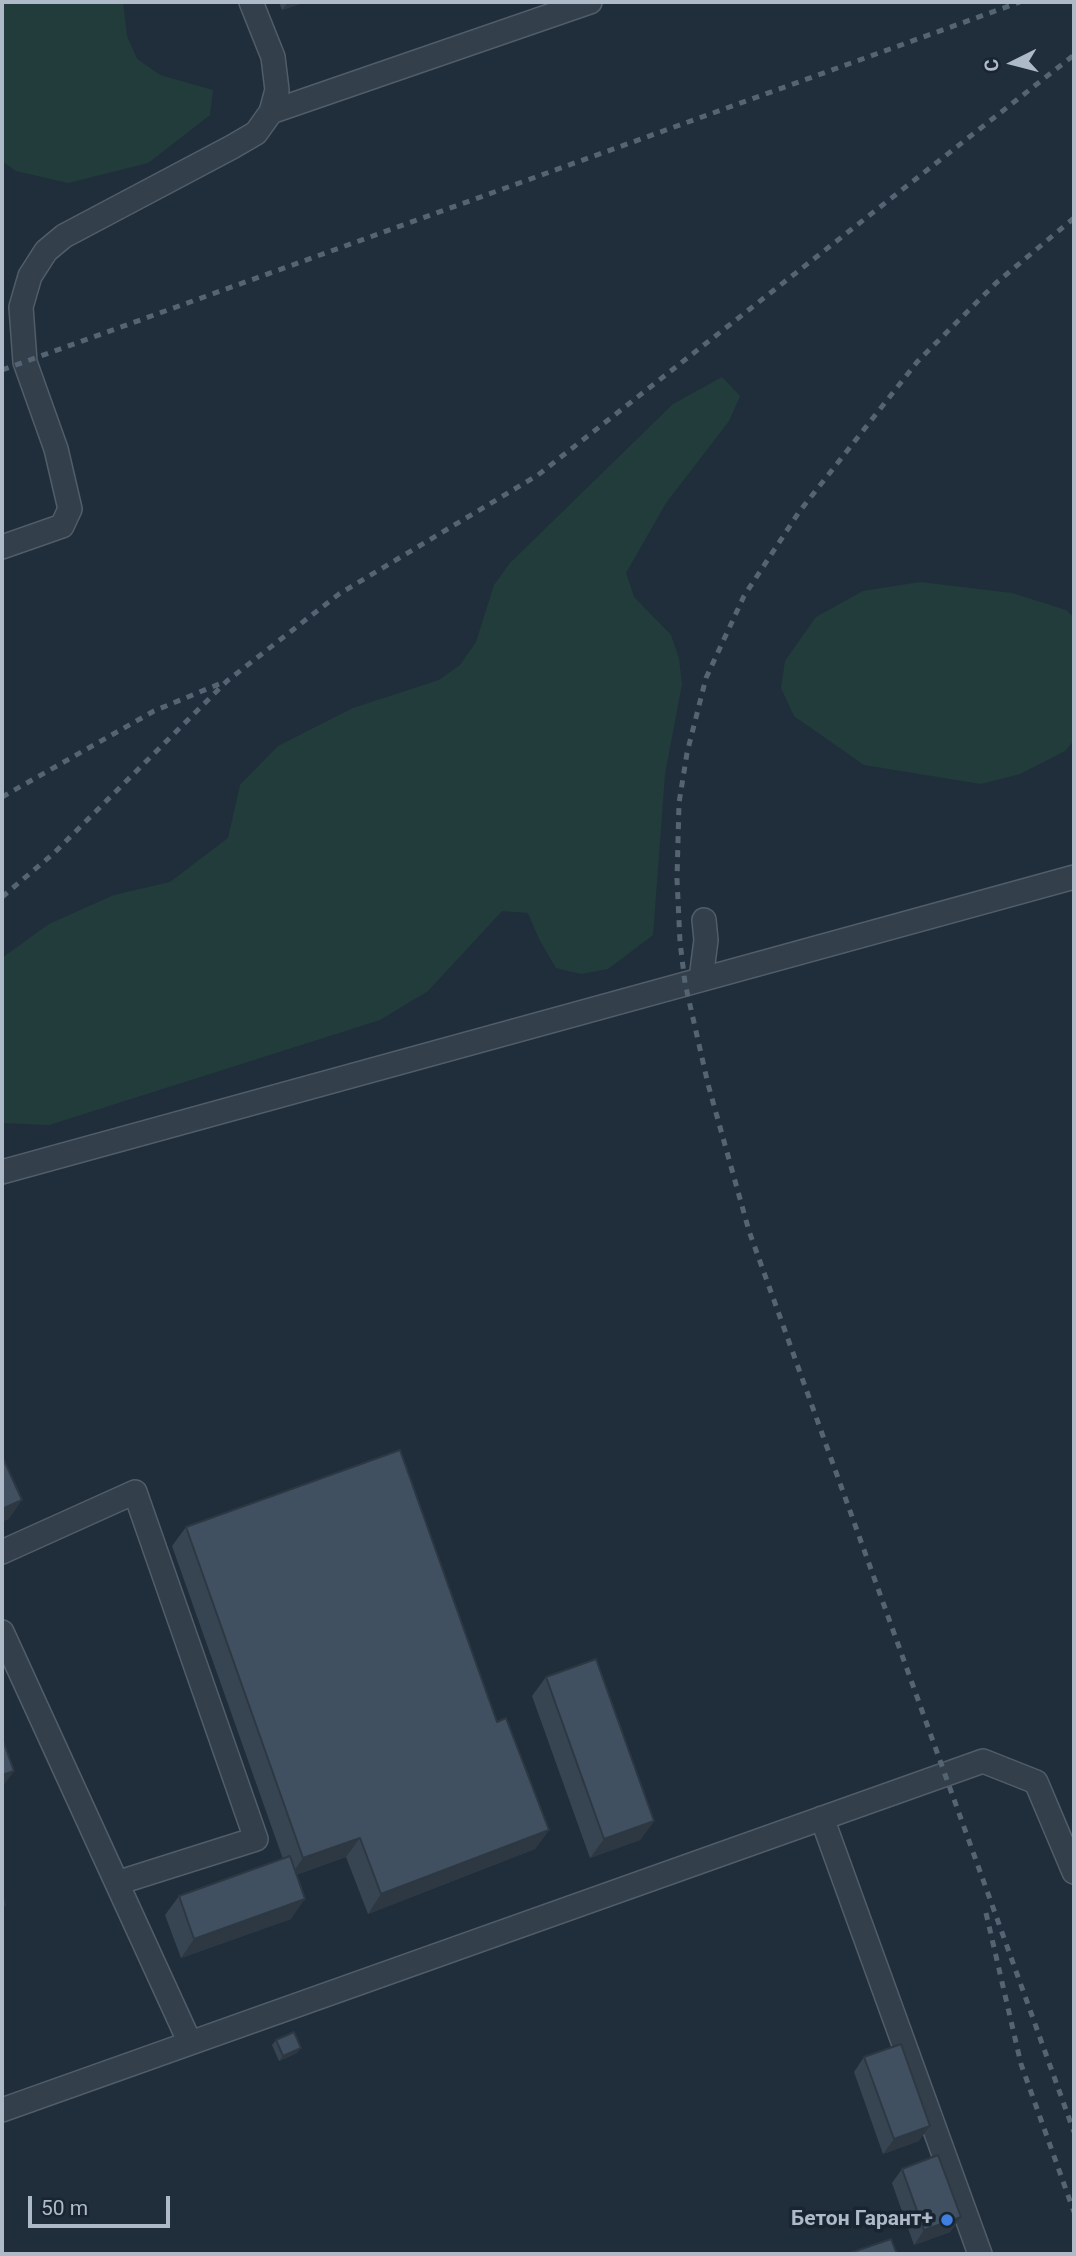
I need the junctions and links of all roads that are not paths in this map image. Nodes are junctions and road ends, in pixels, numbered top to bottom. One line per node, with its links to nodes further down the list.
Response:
1 (251, 2): 3 (street)
2 (590, 2): 3 (street)
3 (271, 112): 4 (street)
4 (2, 547)
5 (1074, 877): 7 (street)
6 (704, 920): 7 (street)
7 (701, 979): 8 (street)
8 (2, 1172)
9 (2, 1552): 13 (street)
10 (2, 1632): 13 (street)
11 (822, 1818): 12 (street); 14 (street); 16 (street)
12 (1074, 1872)
13 (117, 1882): 14 (street)
14 (190, 2043): 15 (street)
15 (2, 2110)
16 (980, 2254)

